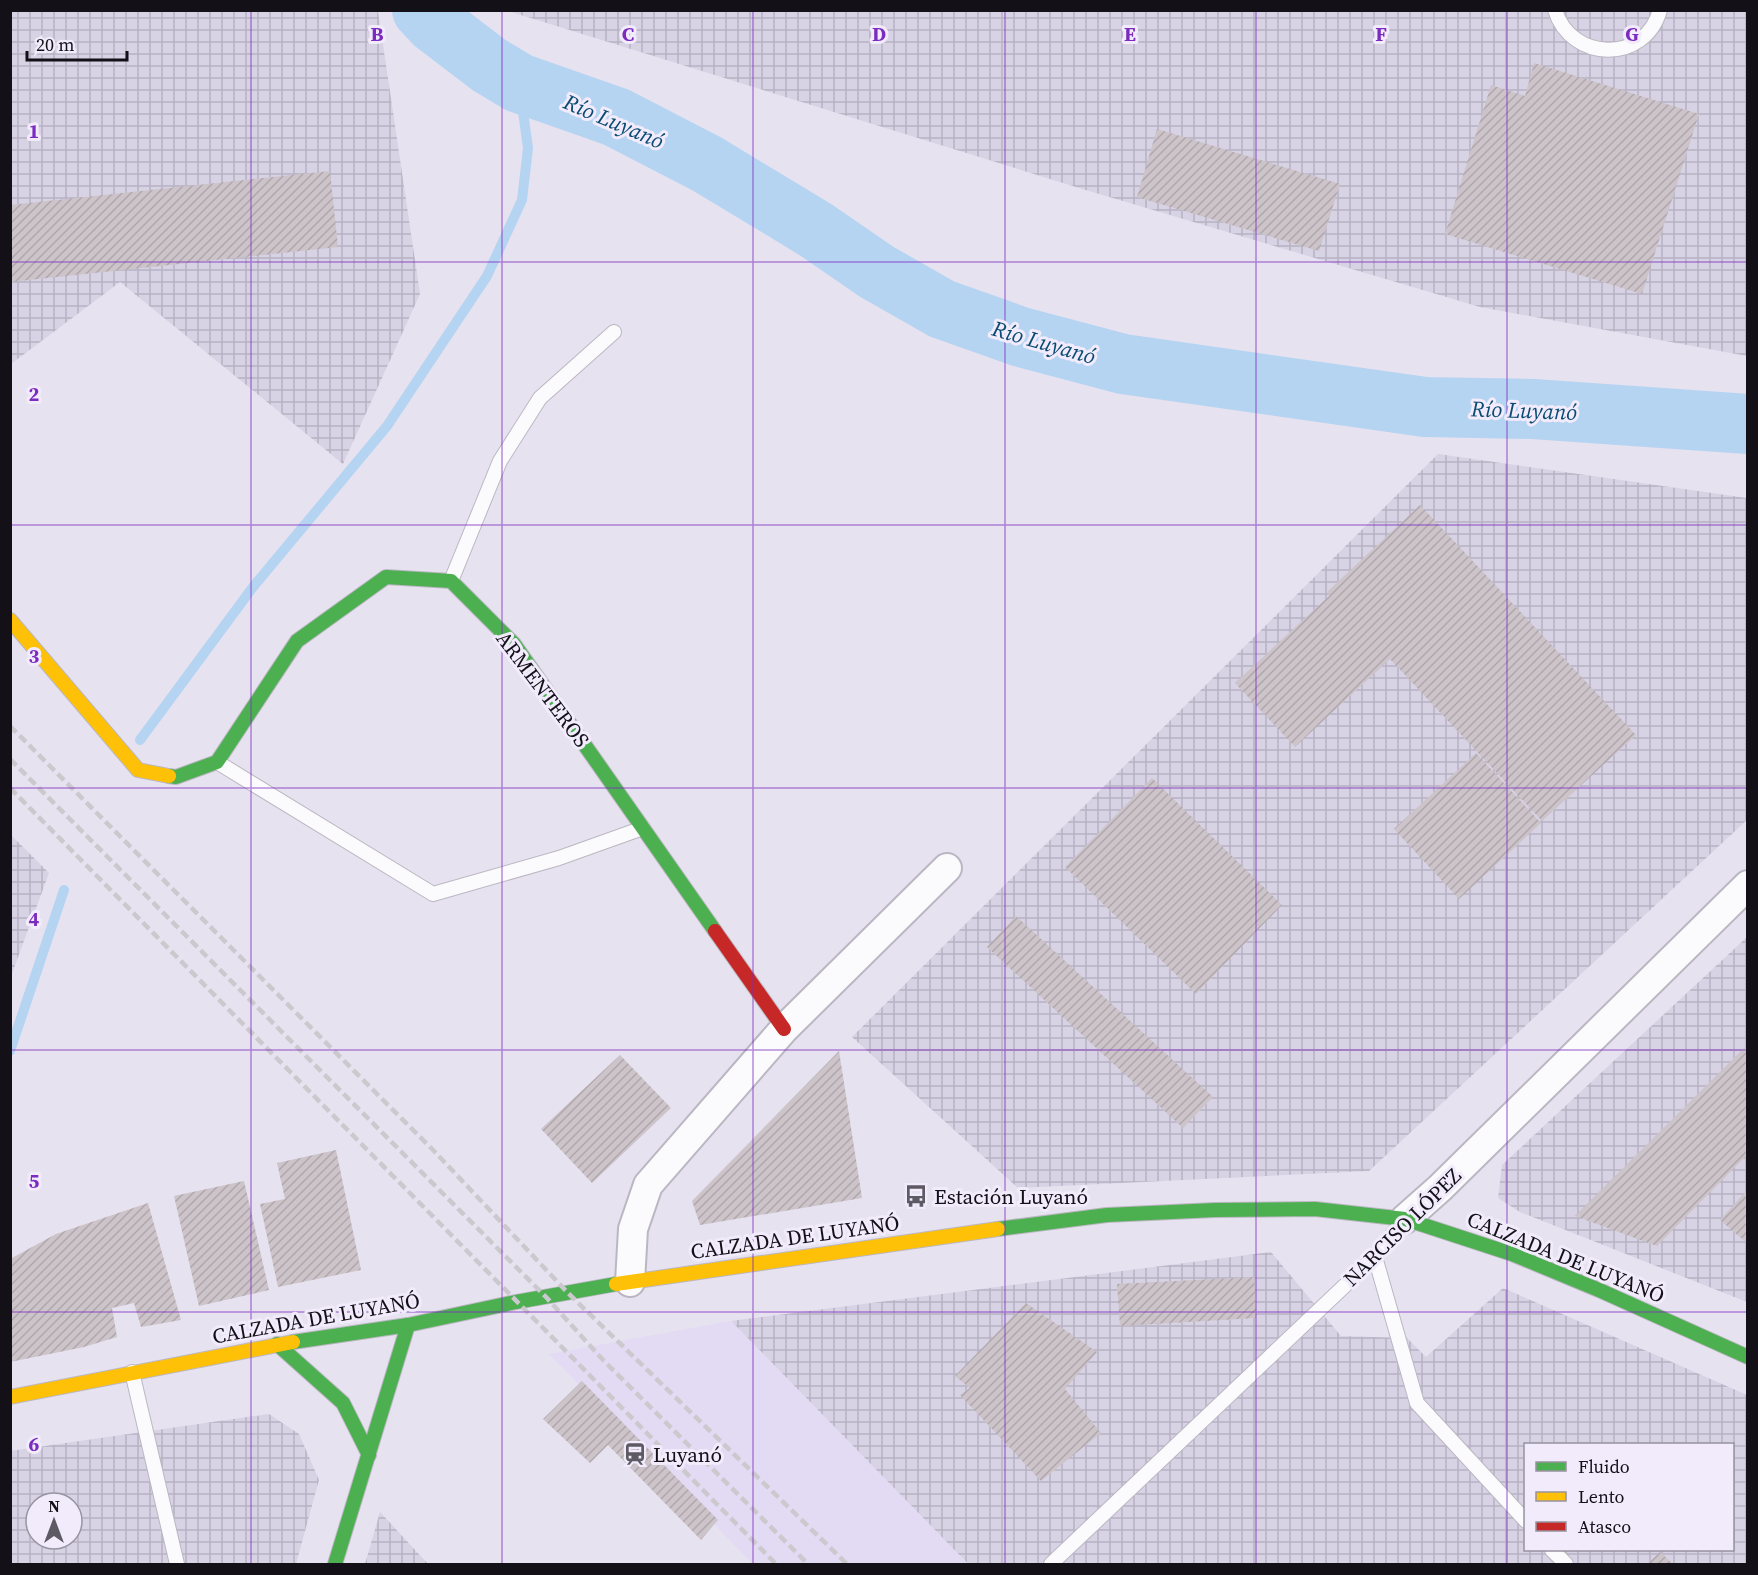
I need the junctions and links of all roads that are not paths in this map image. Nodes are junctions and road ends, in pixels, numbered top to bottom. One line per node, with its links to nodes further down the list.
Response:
1 (1555, 10): 2 (lane)
2 (1660, 10)
3 (614, 332): 4 (lane)
4 (451, 581): 6 (main road); 7 (main road, ARMENTEROS)
5 (10, 620): 6 (main road)
6 (217, 762): 7 (lane)
7 (644, 828): 10 (main road, ARMENTEROS)
8 (947, 868): 10 (street)
9 (1748, 885): 11 (street, NARCISO LÓPEZ)
10 (784, 1029): 13 (street)
11 (1404, 1219): 12 (lane, NARCISO LÓPEZ); 13 (main road, CALZADA DE LUYANÓ); 16 (main road, CALZADA DE LUYANÓ)
12 (1375, 1257): 20 (lane); 24 (lane, NARCISO LÓPEZ)
13 (630, 1282): 14 (main road, CALZADA DE LUYANÓ)
14 (408, 1325): 15 (main road, CALZADA DE LUYANÓ); 19 (main road)
15 (277, 1344): 17 (main road, CALZADA DE LUYANÓ); 19 (main road)
16 (1748, 1357)
17 (132, 1372): 18 (main road, CALZADA DE LUYANÓ); 22 (lane)
18 (10, 1397)
19 (369, 1455): 23 (main road)
20 (1524, 1519)
21 (1553, 1551): 25 (lane)
22 (177, 1564)
23 (335, 1564)
24 (1051, 1564)
25 (1566, 1564)

